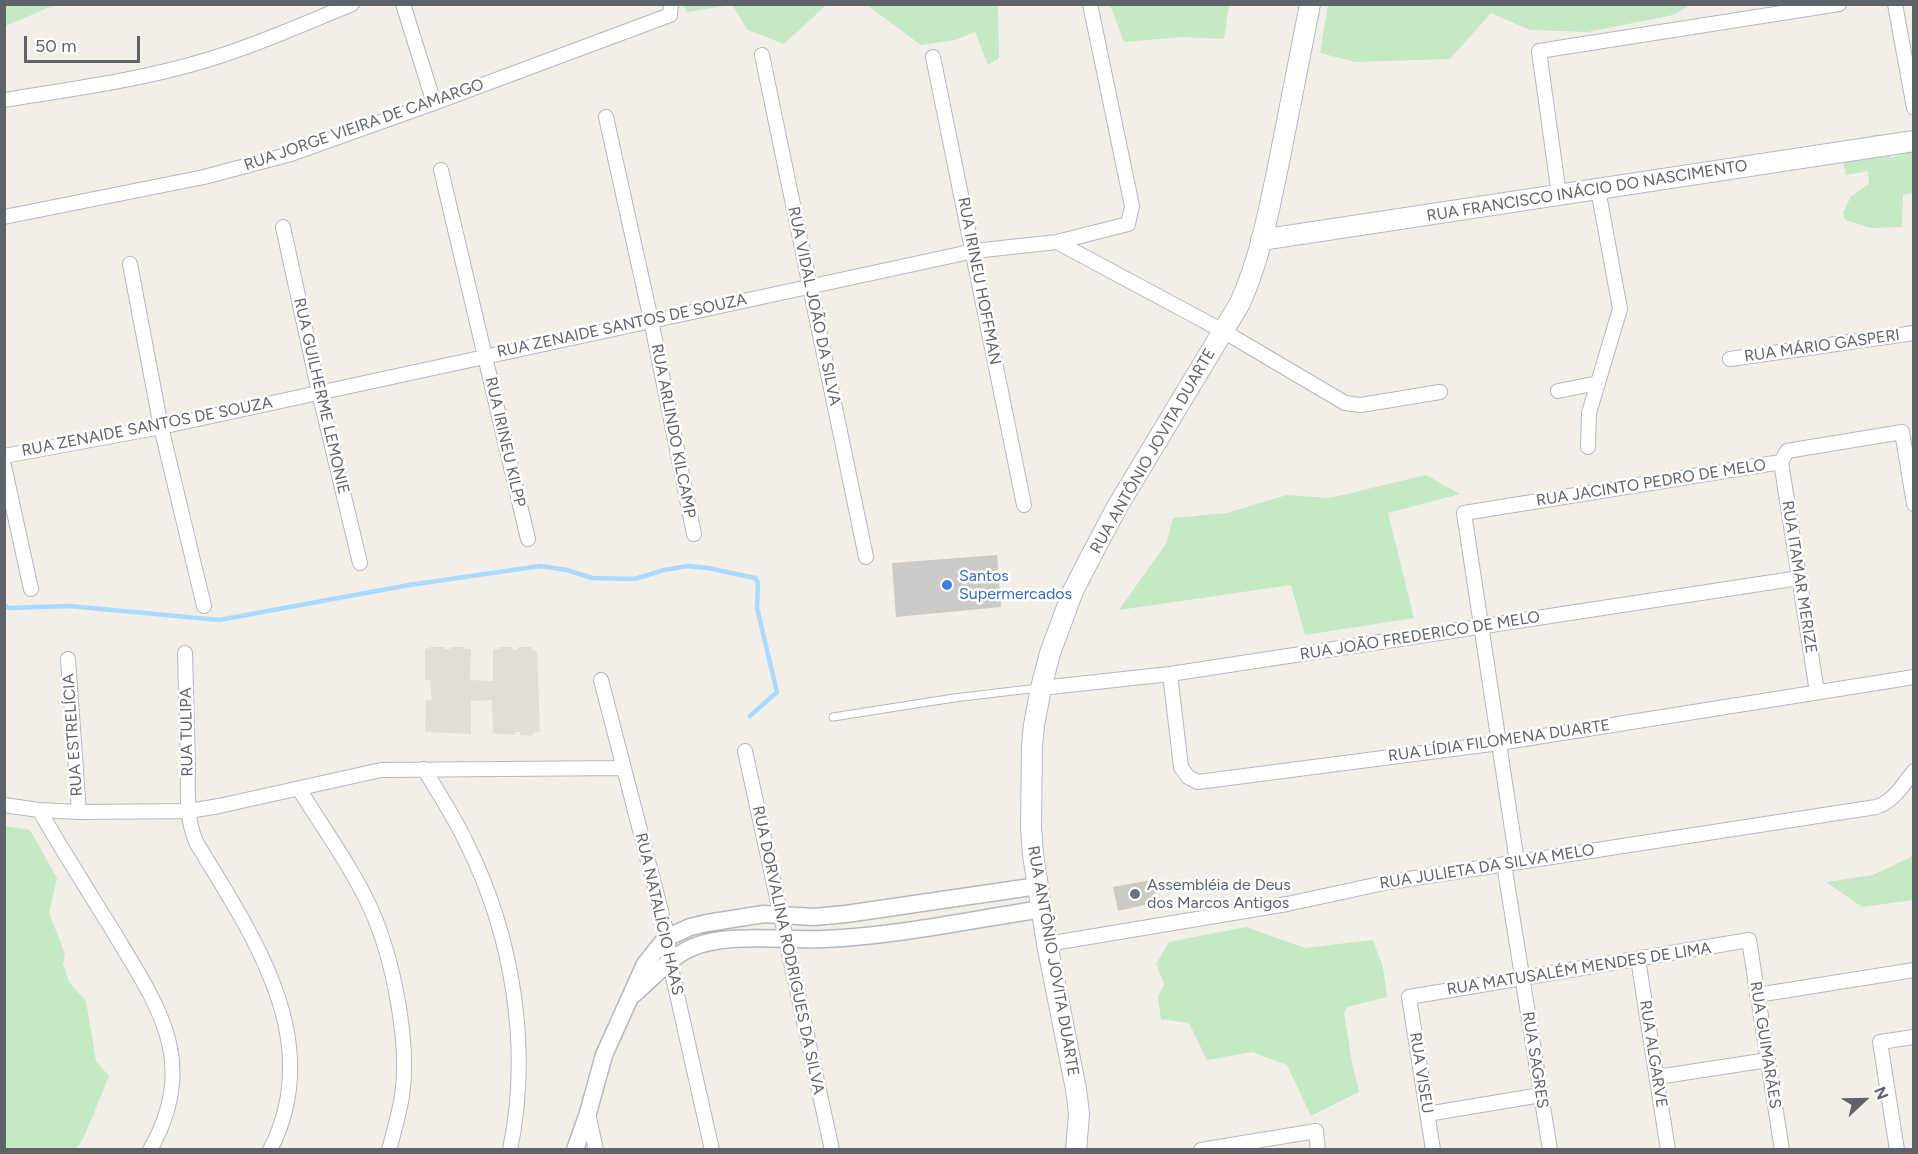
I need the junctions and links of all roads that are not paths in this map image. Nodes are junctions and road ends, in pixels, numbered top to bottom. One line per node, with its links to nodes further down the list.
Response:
1 (352, 4): 11 (street)
2 (403, 4): 12 (street)
3 (671, 4): 12 (street, RUA JORGE VIEIRA DE CAMARGO)
4 (1090, 4): 22 (street, RUA ZENAIDE SANTOS DE SOUZA)
5 (1310, 4): 21 (main road, RUA ANTÔNIO JOVITA DUARTE)
6 (1839, 4): 8 (street)
7 (1895, 4): 13 (street)
8 (1800, 8): 18 (street)
9 (762, 56): 25 (street, RUA VIDAL JOÃO DA SILVA)
10 (933, 57): 23 (street, RUA IRINEU HOFFMAN)
11 (4, 100)
12 (434, 103): 19 (street, RUA JORGE VIEIRA DE CAMARGO)
13 (1914, 108)
14 (606, 117): 26 (street, RUA ARLINDO KILCAMP)
15 (1914, 141): 17 (main road, RUA FRANCISCO INÁCIO DO NASCIMENTO)
16 (441, 170): 29 (street, RUA IRINEU KILPP)
17 (1598, 189): 18 (main road, RUA FRANCISCO INÁCIO DO NASCIMENTO); 31 (street)
18 (1559, 195): 21 (main road, RUA FRANCISCO INÁCIO DO NASCIMENTO)
19 (4, 217)
20 (283, 227): 33 (street, RUA GUILHERME LEMONIE)
21 (1262, 240): 27 (main road, RUA ANTÔNIO JOVITA DUARTE)
22 (1057, 242): 23 (street, RUA ZENAIDE SANTOS DE SOUZA); 27 (street)
23 (974, 251): 25 (street, RUA ZENAIDE SANTOS DE SOUZA); 41 (street, RUA IRINEU HOFFMAN)
24 (130, 264): 35 (street)
25 (810, 286): 26 (street, RUA ZENAIDE SANTOS DE SOUZA); 45 (street, RUA VIDAL JOÃO DA SILVA)
26 (651, 320): 29 (street, RUA ZENAIDE SANTOS DE SOUZA); 43 (street, RUA ARLINDO KILCAMP)
27 (1223, 331): 34 (street); 56 (main road, RUA ANTÔNIO JOVITA DUARTE)
28 (1914, 333): 30 (street, RUA MÁRIO GASPERI)
29 (485, 355): 33 (street, RUA ZENAIDE SANTOS DE SOUZA); 44 (street, RUA IRINEU KILPP)
30 (1730, 359)
31 (1598, 383): 32 (street); 36 (street)
32 (1558, 391)
33 (319, 392): 35 (street, RUA ZENAIDE SANTOS DE SOUZA); 46 (street, RUA GUILHERME LEMONIE)
34 (1440, 392)
35 (161, 427): 37 (street, RUA ZENAIDE SANTOS DE SOUZA); 49 (street)
36 (1588, 447)
37 (4, 456)
38 (1781, 462): 40 (street, RUA JACINTO PEDRO DE MELO); 42 (street, RUA JACINTO PEDRO DE MELO); 47 (street, RUA ITAMAR MERIZE)
39 (4, 466): 48 (street)
40 (1914, 504)
41 (1024, 505)
42 (1464, 513): 50 (street, RUA SAGRES)
43 (694, 534)
44 (528, 539)
45 (866, 557)
46 (360, 563)
47 (1799, 578): 50 (street, RUA JOÃO FREDERICO DE MELO); 57 (street, RUA ITAMAR MERIZE)
48 (31, 589)
49 (204, 606)
50 (1481, 626): 53 (street, RUA JOÃO FREDERICO DE MELO); 59 (street, RUA SAGRES)
51 (185, 653): 67 (street, RUA TULIPA)
52 (68, 659): 68 (street, RUA ESTRELÍCIA)
53 (1170, 674): 56 (street, RUA JOÃO FREDERICO DE MELO); 59 (street, RUA LÍDIA FILOMENA DUARTE)
54 (1914, 676): 57 (street, RUA LÍDIA FILOMENA DUARTE)
55 (601, 680): 61 (street, RUA NATALÍCIO HAAS)
56 (1041, 688): 58 (lane); 70 (main road, RUA ANTÔNIO JOVITA DUARTE)
57 (1816, 692): 59 (street, RUA LÍDIA FILOMENA DUARTE)
58 (832, 717)
59 (1499, 743): 69 (street, RUA SAGRES)
60 (745, 751): 72 (street, RUA DORVALINA RODRIGUES DA SILVA)
61 (624, 768): 62 (street); 73 (street, RUA NATALÍCIO HAAS)
62 (423, 769): 64 (street); 94 (street)
63 (1914, 771): 69 (street, RUA JULIETA DA SILVA MELO)
64 (299, 789): 67 (street); 93 (street)
65 (4, 806): 66 (street)
66 (39, 810): 68 (street); 91 (street)
67 (189, 811): 68 (street); 92 (street, RUA TULIPA)
68 (79, 812)
69 (1511, 863): 76 (street, RUA JULIETA DA SILVA MELO); 80 (street, RUA SAGRES)
70 (1038, 886): 71 (main road, RUA ANTÔNIO JOVITA DUARTE); 72 (street)
71 (1042, 909): 74 (street); 76 (main road, RUA ANTÔNIO JOVITA DUARTE)
72 (781, 916): 73 (street); 74 (street, RUA DORVALINA RODRIGUES DA SILVA)
73 (667, 937): 78 (street, RUA NATALÍCIO HAAS); 83 (street)
74 (786, 939): 78 (street); 98 (street, RUA DORVALINA RODRIGUES DA SILVA)
75 (1749, 940): 77 (street, RUA MATUSALÉM MENDES DE LIMA); 81 (street, RUA GUIMARÃES)
76 (1047, 944): 89 (main road, RUA ANTÔNIO JOVITA DUARTE)
77 (1638, 959): 80 (street, RUA MATUSALÉM MENDES DE LIMA); 86 (street, RUA ALGARVE)
78 (670, 962): 83 (street); 97 (street, RUA NATALÍCIO HAAS)
79 (1914, 970): 81 (street)
80 (1522, 978): 82 (street, RUA MATUSALÉM MENDES DE LIMA); 87 (street, RUA SAGRES)
81 (1757, 995): 85 (street, RUA GUIMARÃES)
82 (1409, 997): 90 (street, RUA VISEU)
83 (629, 998): 88 (street)
84 (1914, 1037): 107 (street)
85 (1768, 1060): 86 (street); 106 (street, RUA GUIMARÃES)
86 (1657, 1077): 105 (street, RUA ALGARVE)
87 (1541, 1095): 90 (street); 104 (street, RUA SAGRES)
88 (588, 1113): 95 (street); 96 (street)
89 (1078, 1114): 99 (main road, RUA ANTÔNIO JOVITA DUARTE); 100 (street)
90 (1427, 1114): 103 (street, RUA VISEU)
91 (150, 1149)
92 (270, 1149)
93 (388, 1149)
94 (510, 1149)
95 (575, 1149)
96 (596, 1149)
97 (712, 1149)
98 (832, 1149)
99 (1076, 1149)
100 (1084, 1149)
101 (1201, 1149): 102 (street)
102 (1318, 1149)
103 (1433, 1149)
104 (1550, 1149)
105 (1668, 1149)
106 (1782, 1149)
107 (1897, 1149)

